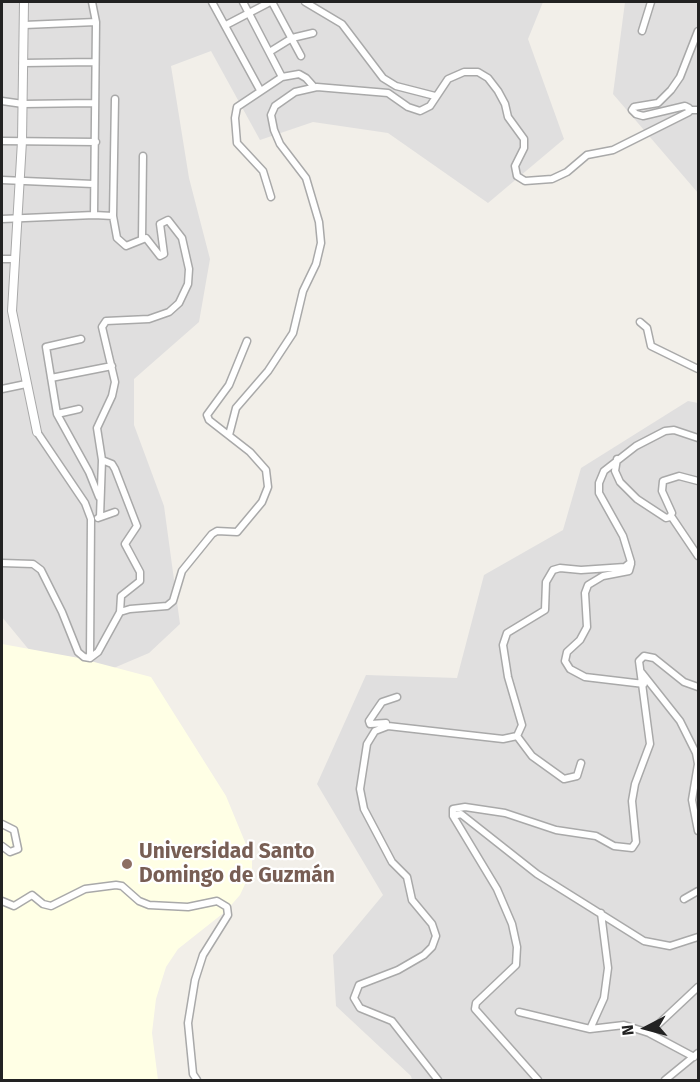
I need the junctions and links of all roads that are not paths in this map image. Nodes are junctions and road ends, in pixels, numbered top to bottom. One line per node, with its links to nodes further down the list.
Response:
1 (24, 2): 10 (street)
2 (92, 2): 9 (street)
3 (212, 2): 11 (street)
4 (243, 2): 8 (street)
5 (271, 2): 8 (street); 15 (street)
6 (305, 2): 23 (street)
7 (651, 2): 12 (street)
8 (249, 13): 11 (street); 16 (street)
9 (96, 22): 10 (street); 18 (street)
10 (24, 25): 19 (street)
11 (225, 25): 22 (street)
12 (642, 31)
13 (699, 31): 28 (street)
14 (313, 33): 15 (street)
15 (292, 38): 16 (street); 17 (street)
16 (271, 51): 20 (street)
17 (300, 56)
18 (95, 62): 19 (street); 26 (street)
19 (23, 63): 27 (street)
20 (282, 77): 21 (street); 22 (street)
21 (315, 87): 23 (street); 56 (street)
22 (260, 90): 37 (street)
23 (435, 96): 28 (street)
24 (115, 99): 39 (street)
25 (2, 101): 27 (street)
26 (94, 103): 27 (street); 32 (street)
27 (23, 104): 31 (street)
28 (690, 110): 29 (street)
29 (699, 110)
30 (2, 141): 31 (street)
31 (22, 141): 32 (street); 35 (street)
32 (96, 142): 36 (street)
33 (143, 156): 42 (street)
34 (2, 180): 35 (street)
35 (20, 180): 36 (street); 41 (street)
36 (93, 183): 38 (street)
37 (271, 197)
38 (94, 215): 39 (street); 41 (street)
39 (113, 216): 42 (street)
40 (2, 219): 41 (street)
41 (17, 219): 44 (street)
42 (142, 239): 48 (street)
43 (2, 259): 44 (street)
44 (15, 259): 51 (street)
45 (640, 322): 49 (street)
46 (81, 339): 50 (street)
47 (248, 341): 56 (street)
48 (112, 366): 50 (street); 59 (street)
49 (699, 369)
50 (51, 378): 54 (street)
51 (26, 384): 52 (street); 55 (street)
52 (2, 389)
53 (79, 409): 54 (street)
54 (57, 414): 61 (street)
55 (37, 432): 65 (street)
56 (229, 435): 69 (street)
57 (699, 438): 58 (street)
58 (617, 459): 63 (street); 68 (street)
59 (102, 460): 61 (street); 69 (street)
60 (699, 481): 63 (street)
61 (101, 500): 64 (street)
62 (115, 512): 64 (street)
63 (671, 516): 66 (street)
64 (100, 517): 65 (street)
65 (91, 519): 70 (street)
66 (699, 555)
67 (2, 563): 70 (street)
68 (631, 564): 72 (street); 76 (street)
69 (120, 612): 70 (street)
70 (90, 658)
71 (642, 673): 72 (street); 73 (street); 80 (street)
72 (644, 684): 78 (street)
73 (699, 687)
74 (397, 697): 75 (street)
75 (404, 727): 76 (street); 93 (street)
76 (517, 736): 77 (street)
77 (581, 763)
78 (453, 816): 85 (street); 94 (street)
79 (2, 824): 81 (street)
80 (699, 831)
81 (2, 846)
82 (699, 891): 83 (street)
83 (684, 899)
84 (2, 901): 92 (street)
85 (601, 913): 86 (street); 89 (street)
86 (699, 937)
87 (699, 987): 90 (street)
88 (519, 1012): 89 (street)
89 (590, 1029): 90 (street)
90 (649, 1033): 91 (street)
91 (697, 1055): 95 (street)
92 (197, 1080)
93 (438, 1080)
94 (538, 1080)
95 (665, 1080)

